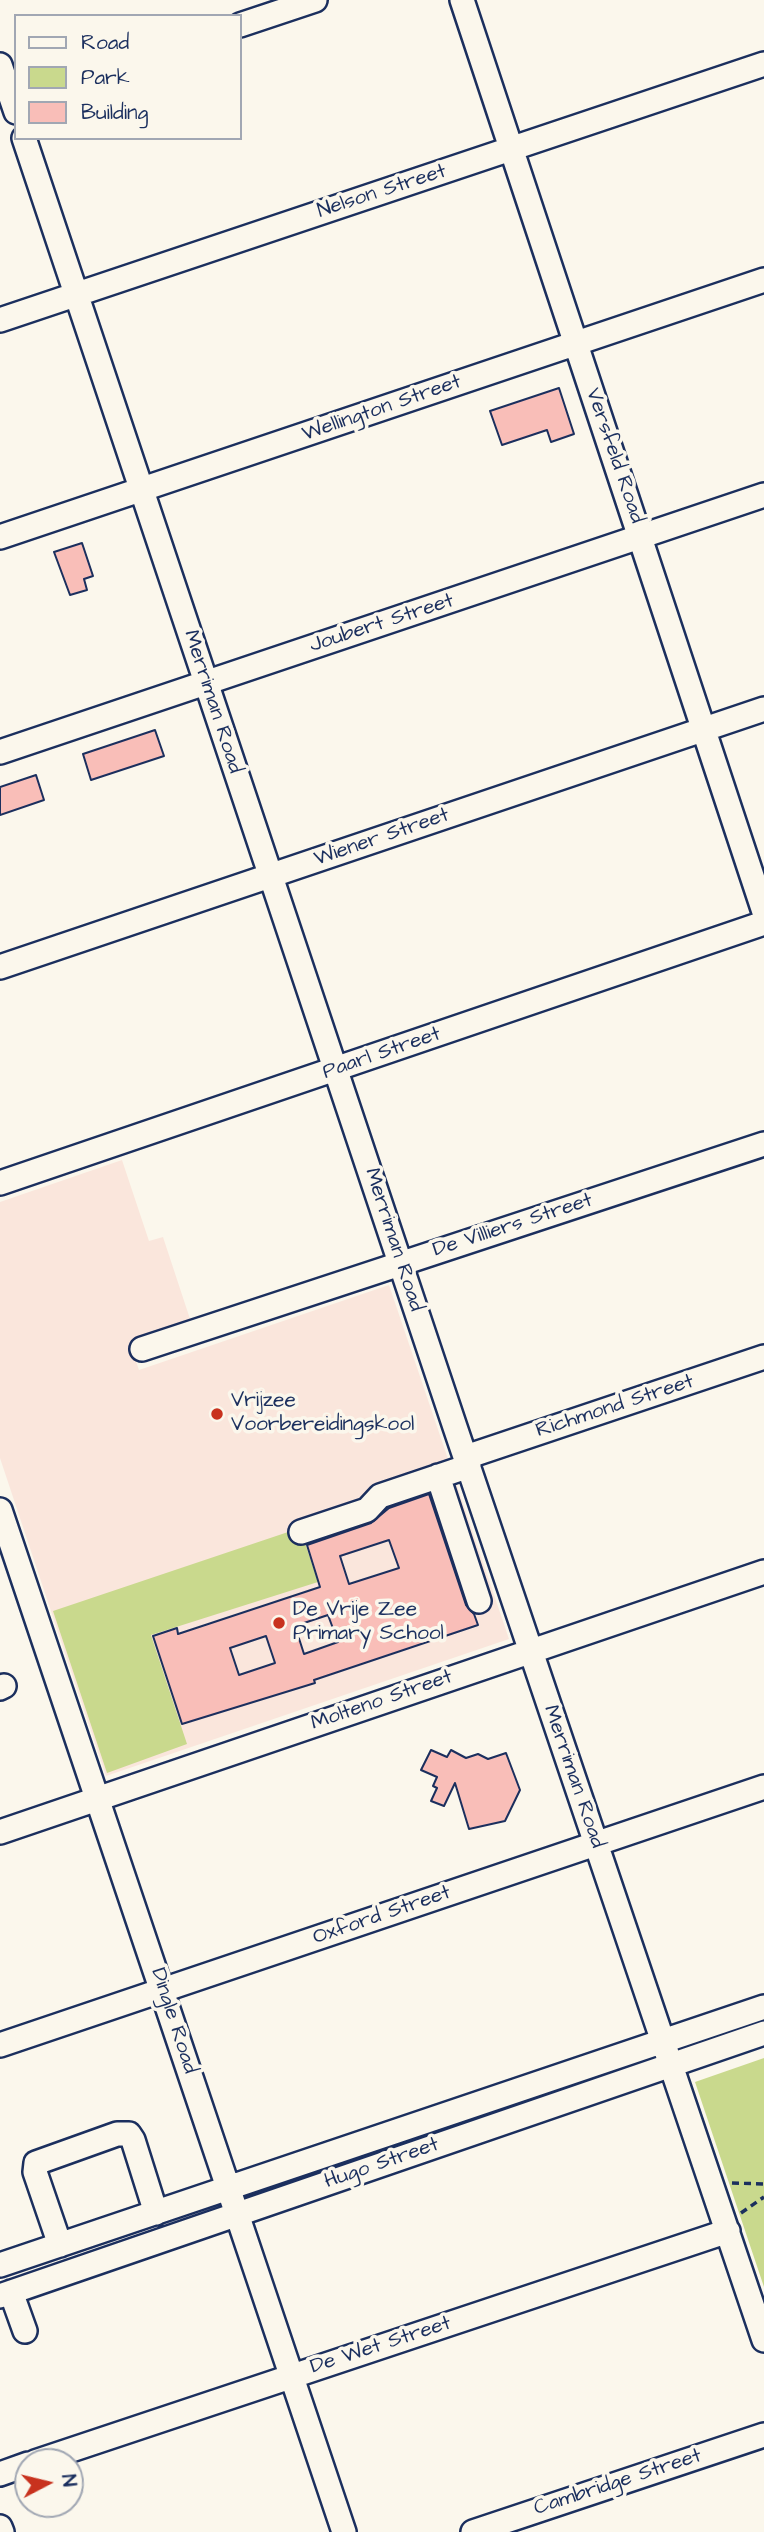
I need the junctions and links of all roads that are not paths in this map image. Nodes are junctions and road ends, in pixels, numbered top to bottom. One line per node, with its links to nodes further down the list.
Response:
1 (315, 0): 3 (street)
2 (462, 0): 8 (street, Versfeld Road)
3 (242, 24)
4 (764, 64): 8 (street, Nelson Street)
5 (0, 65): 6 (street)
6 (11, 105)
7 (25, 140): 10 (street, Merriman Road)
8 (512, 149): 10 (street, Nelson Street); 12 (street, Versfeld Road)
9 (764, 279): 12 (street, Wellington Street)
10 (74, 295): 11 (street, Nelson Street); 13 (street, Merriman Road)
11 (0, 320)
12 (576, 344): 13 (street, Wellington Street); 16 (street, Versfeld Road)
13 (141, 490): 15 (street, Wellington Street); 17 (street, Merriman Road)
14 (764, 495): 16 (street, Joubert Street)
15 (0, 537)
16 (641, 537): 17 (street, Joubert Street); 19 (street, Versfeld Road)
17 (206, 682): 20 (street, Joubert Street); 21 (street, Merriman Road)
18 (764, 709): 19 (street, Wiener Street)
19 (705, 729): 21 (street, Wiener Street); 22 (street, Versfeld Road)
20 (0, 752)
21 (270, 876): 24 (street, Wiener Street); 25 (street, Merriman Road)
22 (764, 912)
23 (764, 923): 25 (street, Paarl Street)
24 (0, 967)
25 (337, 1070): 27 (street, Paarl Street); 28 (street, Merriman Road)
26 (764, 1144): 28 (street, De Villiers Street)
27 (0, 1183)
28 (400, 1263): 29 (street, De Villiers Street); 31 (street, Merriman Road)
29 (142, 1349)
30 (764, 1357): 31 (street, Richmond Street)
31 (467, 1461): 32 (street, Richmond Street); 37 (street, Merriman Road)
32 (438, 1476): 34 (street, Richmond Street); 36 (street)
33 (0, 1510): 39 (street, Dingle Road)
34 (301, 1532)
35 (764, 1572): 37 (street, Molteno Street)
36 (479, 1601)
37 (531, 1650): 39 (street, Molteno Street); 41 (street, Merriman Road)
38 (764, 1787): 41 (street, Oxford Street)
39 (98, 1799): 40 (street, Molteno Street); 42 (street, Dingle Road)
40 (0, 1832)
41 (596, 1844): 42 (street, Oxford Street); 45 (street, Merriman Road)
42 (163, 1990): 46 (street, Oxford Street); 48 (street, Dingle Road)
43 (764, 2007): 45 (street, Hugo Street)
44 (764, 2033): 47 (street, Hugo Street)
45 (663, 2042): 47 (street, Merriman Road); 48 (street, Hugo Street)
46 (0, 2045)
47 (670, 2064): 50 (street, Hugo Street); 51 (street, Merriman Road)
48 (227, 2189): 49 (street, Hugo Street); 50 (street, Dingle Road)
49 (156, 2213): 52 (street, Hugo Street); 52 (street)
50 (237, 2213): 54 (street, Hugo Street); 57 (street, Dingle Road)
51 (734, 2222): 56 (street, Merriman Road); 57 (street, De Wet Street)
52 (60, 2245): 53 (street, Hugo Street)
53 (0, 2265)
54 (6, 2294): 55 (street)
55 (25, 2331)
56 (764, 2340)
57 (292, 2376): 59 (street, De Wet Street); 62 (street, Dingle Road)
58 (764, 2435): 63 (street, Cambridge Street)
59 (77, 2448)
60 (0, 2527): 61 (street)
61 (2, 2532)
62 (344, 2532)
63 (472, 2532)

